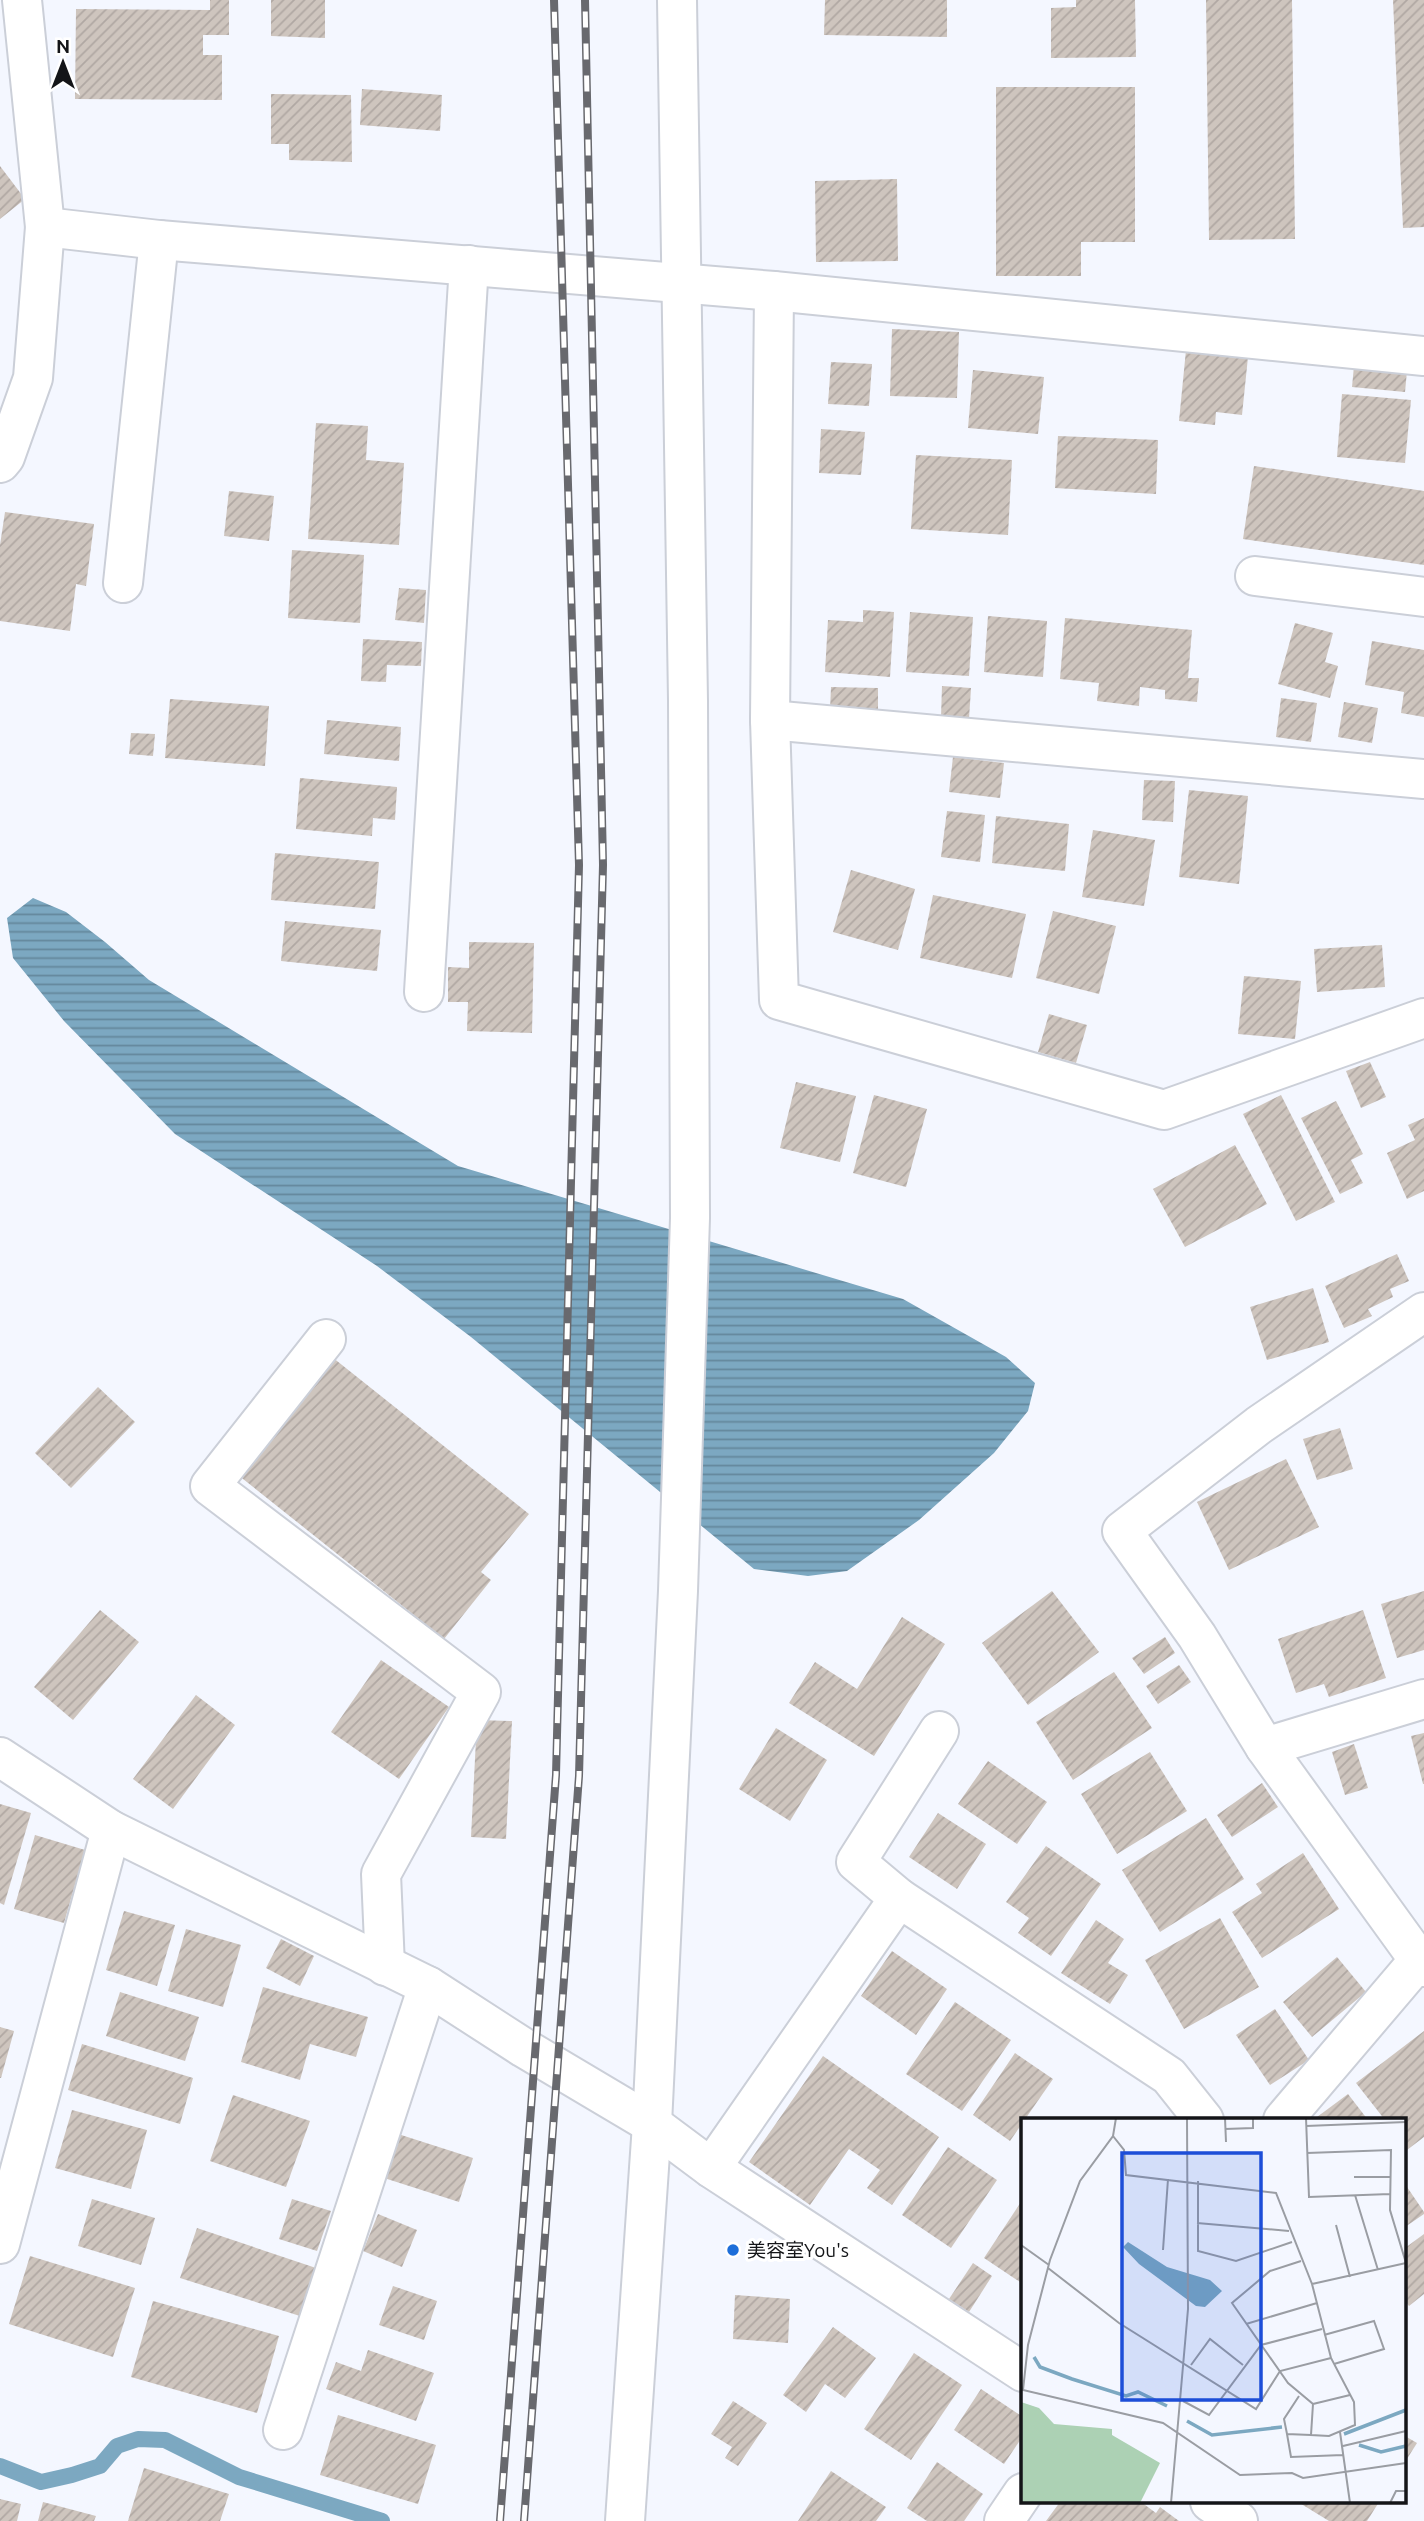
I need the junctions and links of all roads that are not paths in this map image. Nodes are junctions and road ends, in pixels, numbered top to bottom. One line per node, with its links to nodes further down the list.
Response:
1 (22, 0): 3 (street)
2 (677, 0): 6 (street)
3 (44, 227): 4 (street); 9 (street)
4 (159, 240): 5 (street); 11 (street)
5 (469, 265): 6 (street); 15 (street)
6 (683, 283): 7 (street); 30 (street)
7 (774, 291): 8 (street); 13 (street)
8 (1424, 356)
9 (0, 463)
10 (1255, 576): 12 (street)
11 (123, 583)
12 (1424, 597)
13 (770, 719): 14 (street); 16 (street)
14 (1424, 779)
15 (424, 992)
16 (1424, 1018)
17 (1424, 1312): 21 (street)
18 (326, 1339): 26 (street)
19 (1424, 1699): 21 (street)
20 (939, 1731): 24 (street)
21 (1265, 1746): 25 (street)
22 (0, 1757): 23 (street)
23 (111, 1830): 26 (street); 32 (street)
24 (899, 1898): 28 (street); 31 (street)
25 (1422, 1962): 29 (street)
26 (385, 1966): 27 (street)
27 (428, 1986): 30 (street); 34 (street)
28 (1202, 2118)
29 (1285, 2118)
30 (652, 2124): 31 (street); 37 (street)
31 (711, 2168): 33 (street)
32 (0, 2244)
33 (1021, 2371)
34 (283, 2430)
35 (1021, 2496): 38 (street)
36 (1213, 2504): 39 (street)
37 (625, 2521)
38 (1004, 2521)
39 (1238, 2521)

